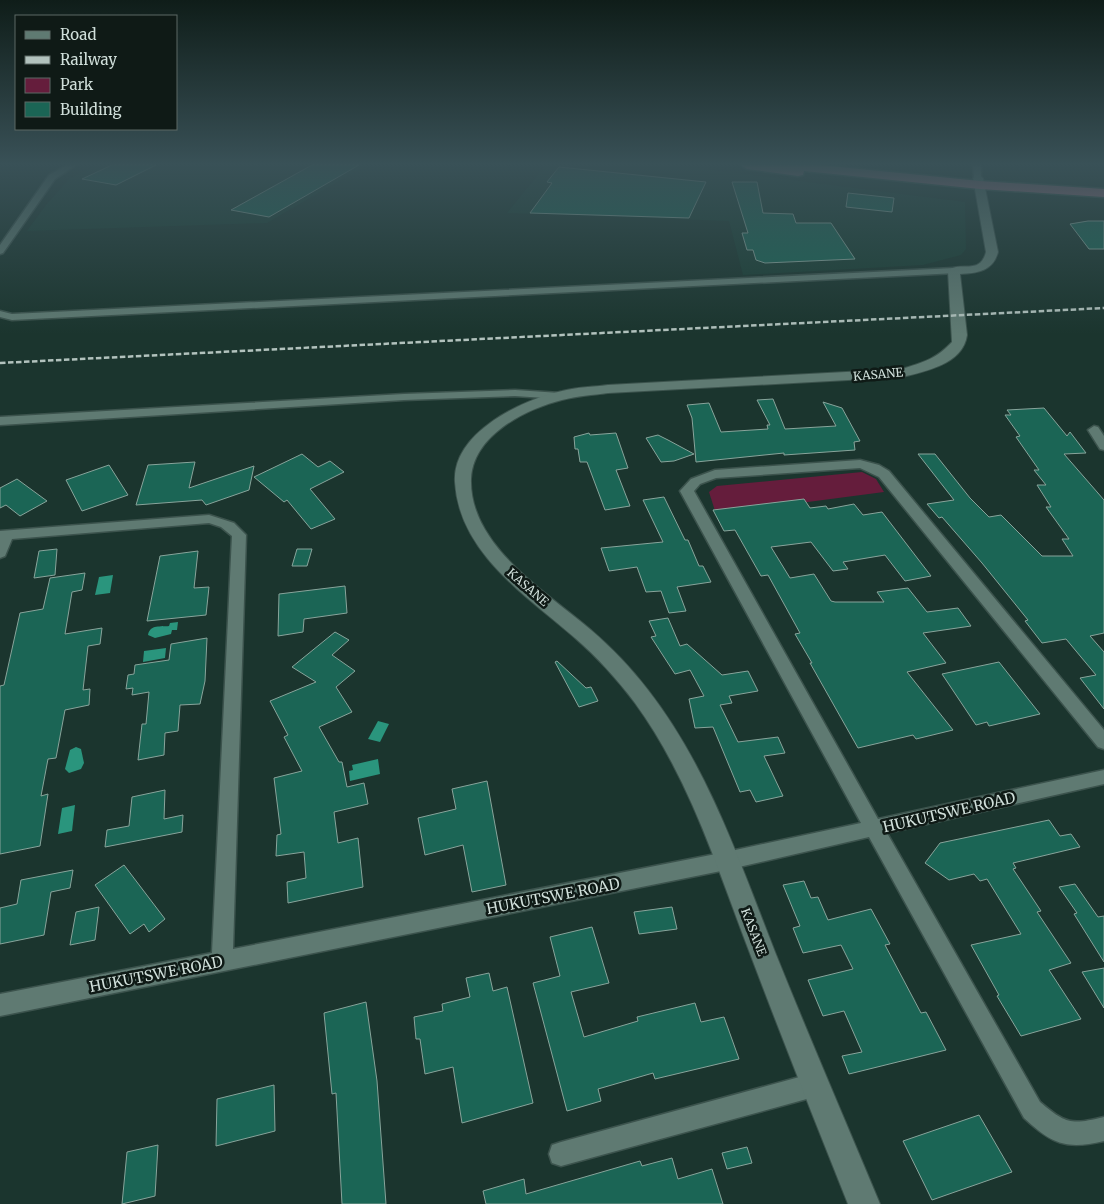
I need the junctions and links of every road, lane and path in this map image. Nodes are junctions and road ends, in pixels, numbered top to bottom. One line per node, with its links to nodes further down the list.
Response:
1 (21, 221): 3 (street)
2 (983, 221): 4 (street)
3 (0, 251)
4 (954, 271): 5 (street); 6 (street, KASANE)
5 (0, 314)
6 (560, 396): 7 (street); 15 (street, KASANE)
7 (0, 421)
8 (1094, 430): 9 (street)
9 (1104, 446)
10 (3, 534): 11 (street); 16 (street)
11 (0, 553)
12 (1104, 742): 14 (street)
13 (1104, 777): 14 (street, HUKUTSWE ROAD)
14 (874, 829): 15 (street, HUKUTSWE ROAD); 19 (street)
15 (726, 861): 16 (street, HUKUTSWE ROAD); 18 (street, KASANE)
16 (222, 960): 17 (street, HUKUTSWE ROAD)
17 (0, 1005)
18 (814, 1085): 20 (street); 21 (street, KASANE)
19 (1104, 1129)
20 (561, 1154)
21 (864, 1204)

